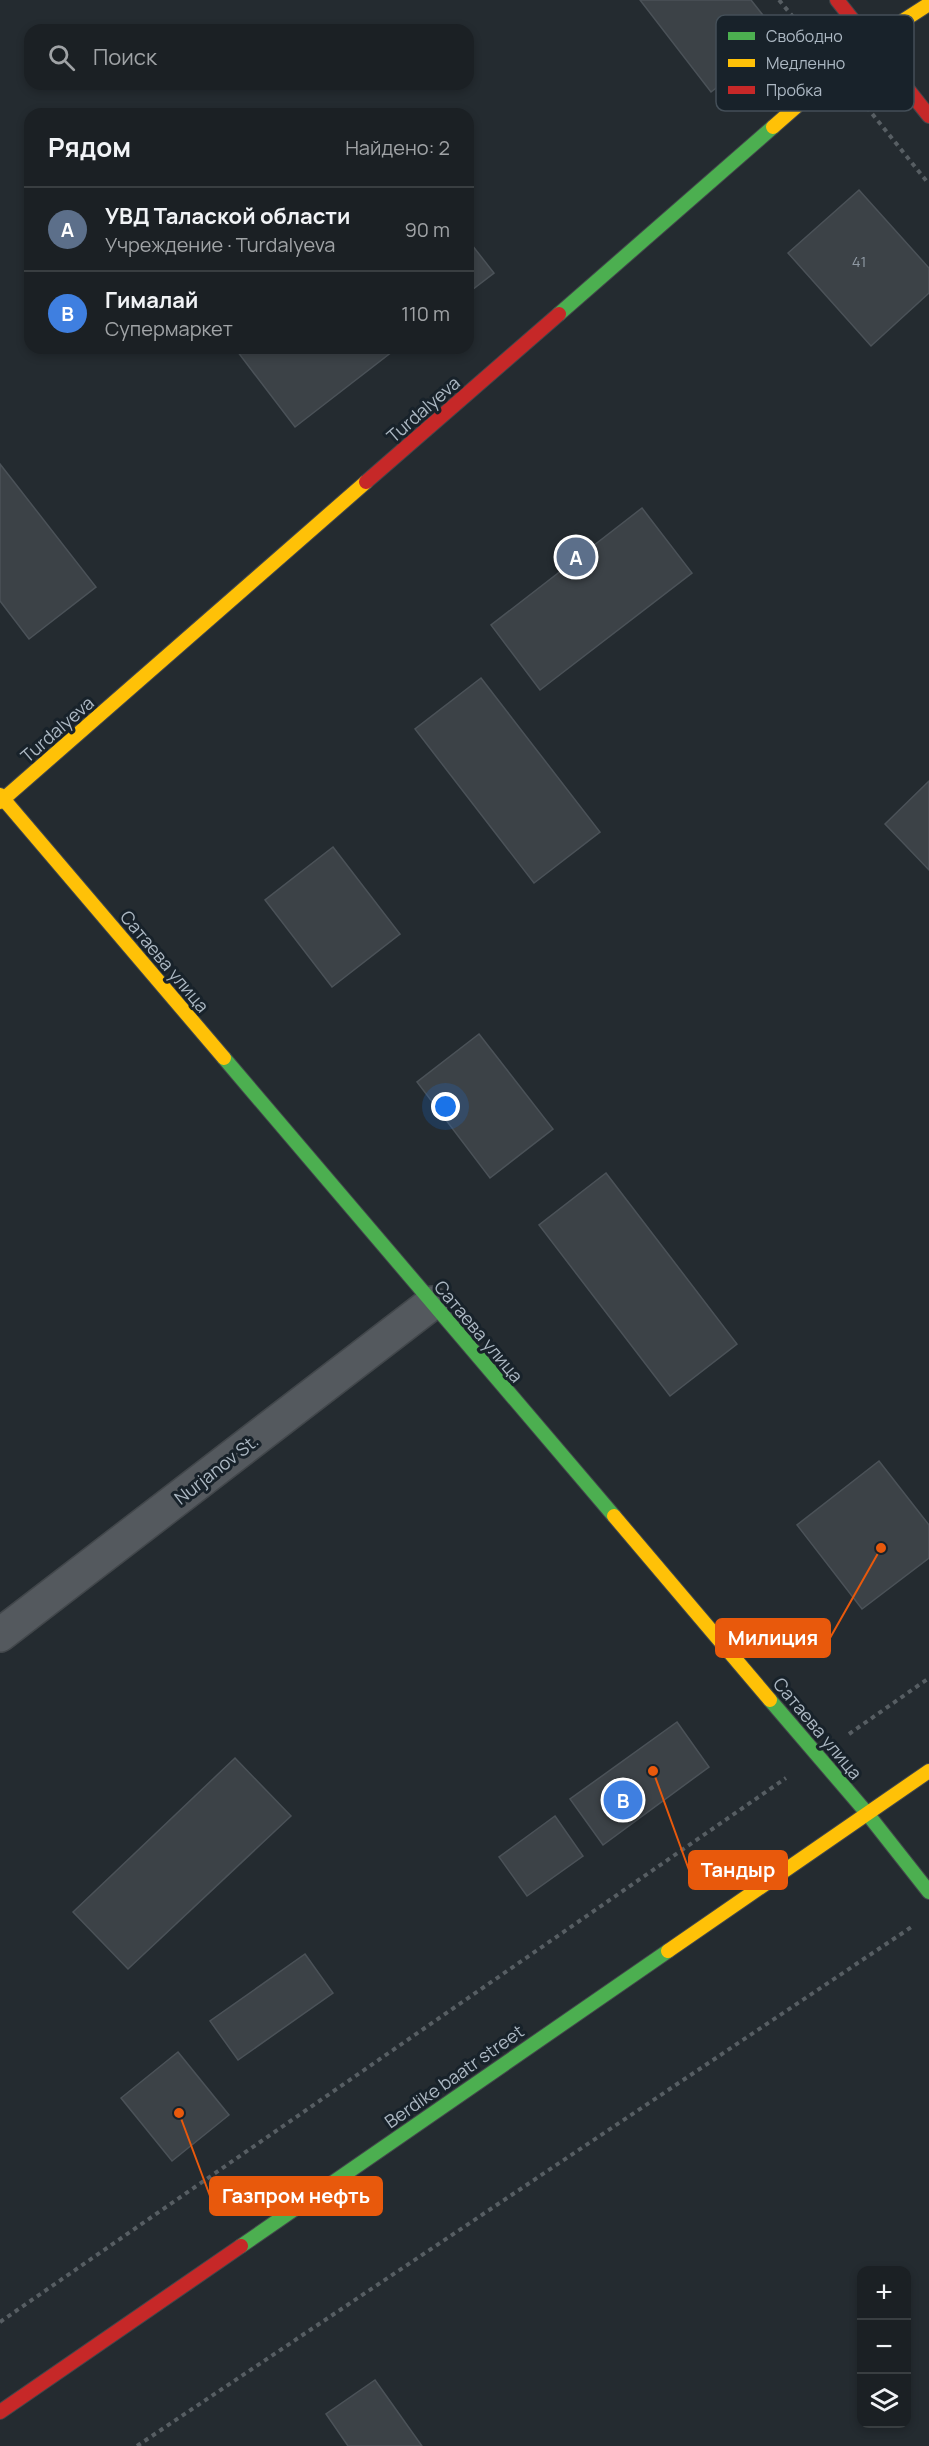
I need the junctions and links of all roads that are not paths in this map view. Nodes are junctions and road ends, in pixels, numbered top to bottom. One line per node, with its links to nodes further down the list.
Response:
1 (837, 0): 3 (street)
2 (929, 4): 4 (street, Turdalyeva)
3 (849, 15)
4 (912, 15)
5 (914, 97): 7 (street)
6 (791, 111): 8 (street, Turdalyeva)
7 (929, 116)
8 (1, 799): 9 (street, Сатаева улица)
9 (432, 1303): 10 (street, Nurjanov St.); 12 (street, Сатаева улица)
10 (0, 1635)
11 (929, 1771): 12 (street, Berdike baatr street)
12 (866, 1812): 13 (street, Сатаева улица); 14 (street, Berdike baatr street)
13 (929, 1892)
14 (0, 2412)

